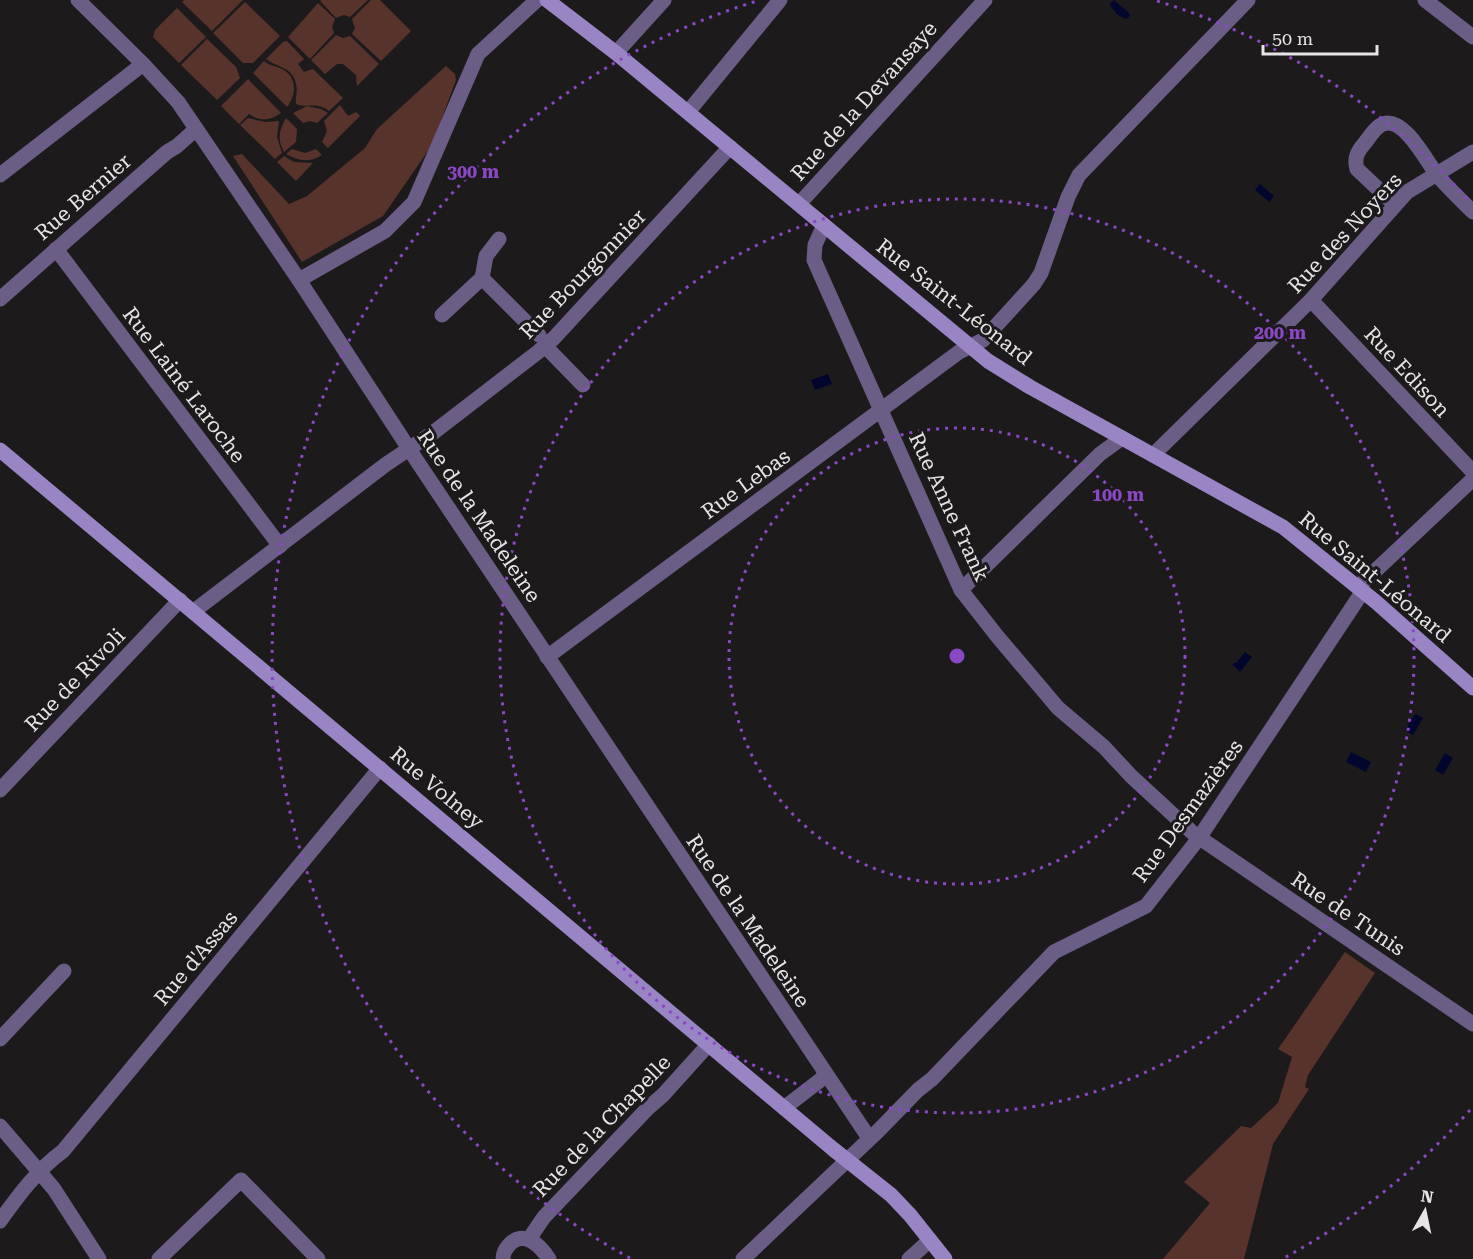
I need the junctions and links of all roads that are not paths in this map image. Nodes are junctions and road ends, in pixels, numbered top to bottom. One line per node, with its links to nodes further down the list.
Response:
1 (78, 0): 11 (street, Rue de la Madeleine)
2 (537, 0): 25 (street)
3 (547, 0): 10 (main road, Rue Saint-Léonard)
4 (664, 0): 10 (street)
5 (780, 0): 12 (street)
6 (985, 0): 18 (street, Rue de la Devansaye)
7 (1248, 0): 30 (street, Rue Lebas)
8 (1425, 0): 9 (street)
9 (1473, 37)
10 (616, 53): 12 (main road, Rue Saint-Léonard)
11 (143, 64): 13 (street, Rue de la Madeleine); 17 (street)
12 (688, 112): 14 (main road, Rue Saint-Léonard)
13 (196, 129): 23 (street, Rue Bernier); 25 (street, Rue de la Madeleine)
14 (730, 147): 18 (main road, Rue Saint-Léonard); 29 (street, Rue Bourgonnier)
15 (1473, 152): 16 (street, Rue des Noyers)
16 (1436, 173): 19 (street, Rue des Noyers); 19 (street); 20 (street)
17 (0, 175)
18 (799, 204): 21 (main road, Rue Saint-Léonard)
19 (1395, 205): 27 (street, Rue des Noyers)
20 (1473, 212)
21 (824, 225): 30 (main road, Rue Saint-Léonard); 32 (street, Rue Anne Frank)
22 (499, 239): 24 (street)
23 (56, 249): 26 (street, Rue Bernier); 39 (street, Rue Lainé Laroche)
24 (482, 278): 28 (street); 29 (street)
25 (299, 280): 34 (street, Rue de la Madeleine)
26 (0, 299)
27 (1311, 300): 36 (street, Rue des Noyers); 37 (street, Rue Edison)
28 (442, 315)
29 (542, 340): 31 (street); 34 (street, Rue Bourgonnier)
30 (971, 347): 32 (street, Rue Lebas); 33 (main road, Rue Saint-Léonard)
31 (583, 385)
32 (880, 410): 41 (street, Rue Anne Frank); 44 (street, Rue Lebas)
33 (1122, 438): 36 (main road, Rue Saint-Léonard); 41 (street)
34 (408, 448): 39 (street, Rue Bourgonnier); 44 (street, Rue de la Madeleine)
35 (0, 450): 42 (main road, Rue Volney)
36 (1153, 455): 40 (main road, Rue Saint-Léonard)
37 (1473, 472)
38 (1473, 479): 40 (street, Rue Desmazières)
39 (280, 546): 43 (street, Rue Bourgonnier)
40 (1361, 589): 45 (main road, Rue Saint-Léonard); 48 (street, Rue Desmazières)
41 (961, 590): 48 (street, Rue Anne Frank)
42 (180, 600): 43 (main road, Rue Volney); 47 (street, Rue de Rivoli)
43 (194, 611): 46 (main road, Rue Volney)
44 (547, 657): 53 (street, Rue de la Madeleine)
45 (1473, 688)
46 (380, 768): 52 (main road, Rue Volney); 58 (street, Rue d'Assas)
47 (0, 790)
48 (1199, 838): 50 (street, Rue de Tunis); 56 (street, Rue Desmazières)
49 (64, 971): 51 (street)
50 (1473, 1024)
51 (0, 1039)
52 (709, 1044): 54 (main road, Rue Volney); 60 (street, Rue de la Chapelle)
53 (824, 1072): 54 (street); 56 (street, Rue de la Madeleine)
54 (784, 1108): 57 (main road, Rue Volney)
55 (0, 1126): 58 (street)
56 (869, 1138): 57 (street, Rue Desmazières)
57 (846, 1160): 61 (main road, Rue Volney); 67 (street, Rue Desmazières)
58 (40, 1171): 59 (street, Rue d'Assas); 62 (street)
59 (0, 1221)
60 (529, 1239): 65 (street, Rue de la Chapelle); 66 (street)
61 (930, 1240): 68 (street); 69 (main road, Rue Volney)
62 (99, 1259)
63 (159, 1259): 64 (street)
64 (318, 1259)
65 (503, 1259)
66 (549, 1259)
67 (743, 1259)
68 (909, 1259)
69 (945, 1259)

